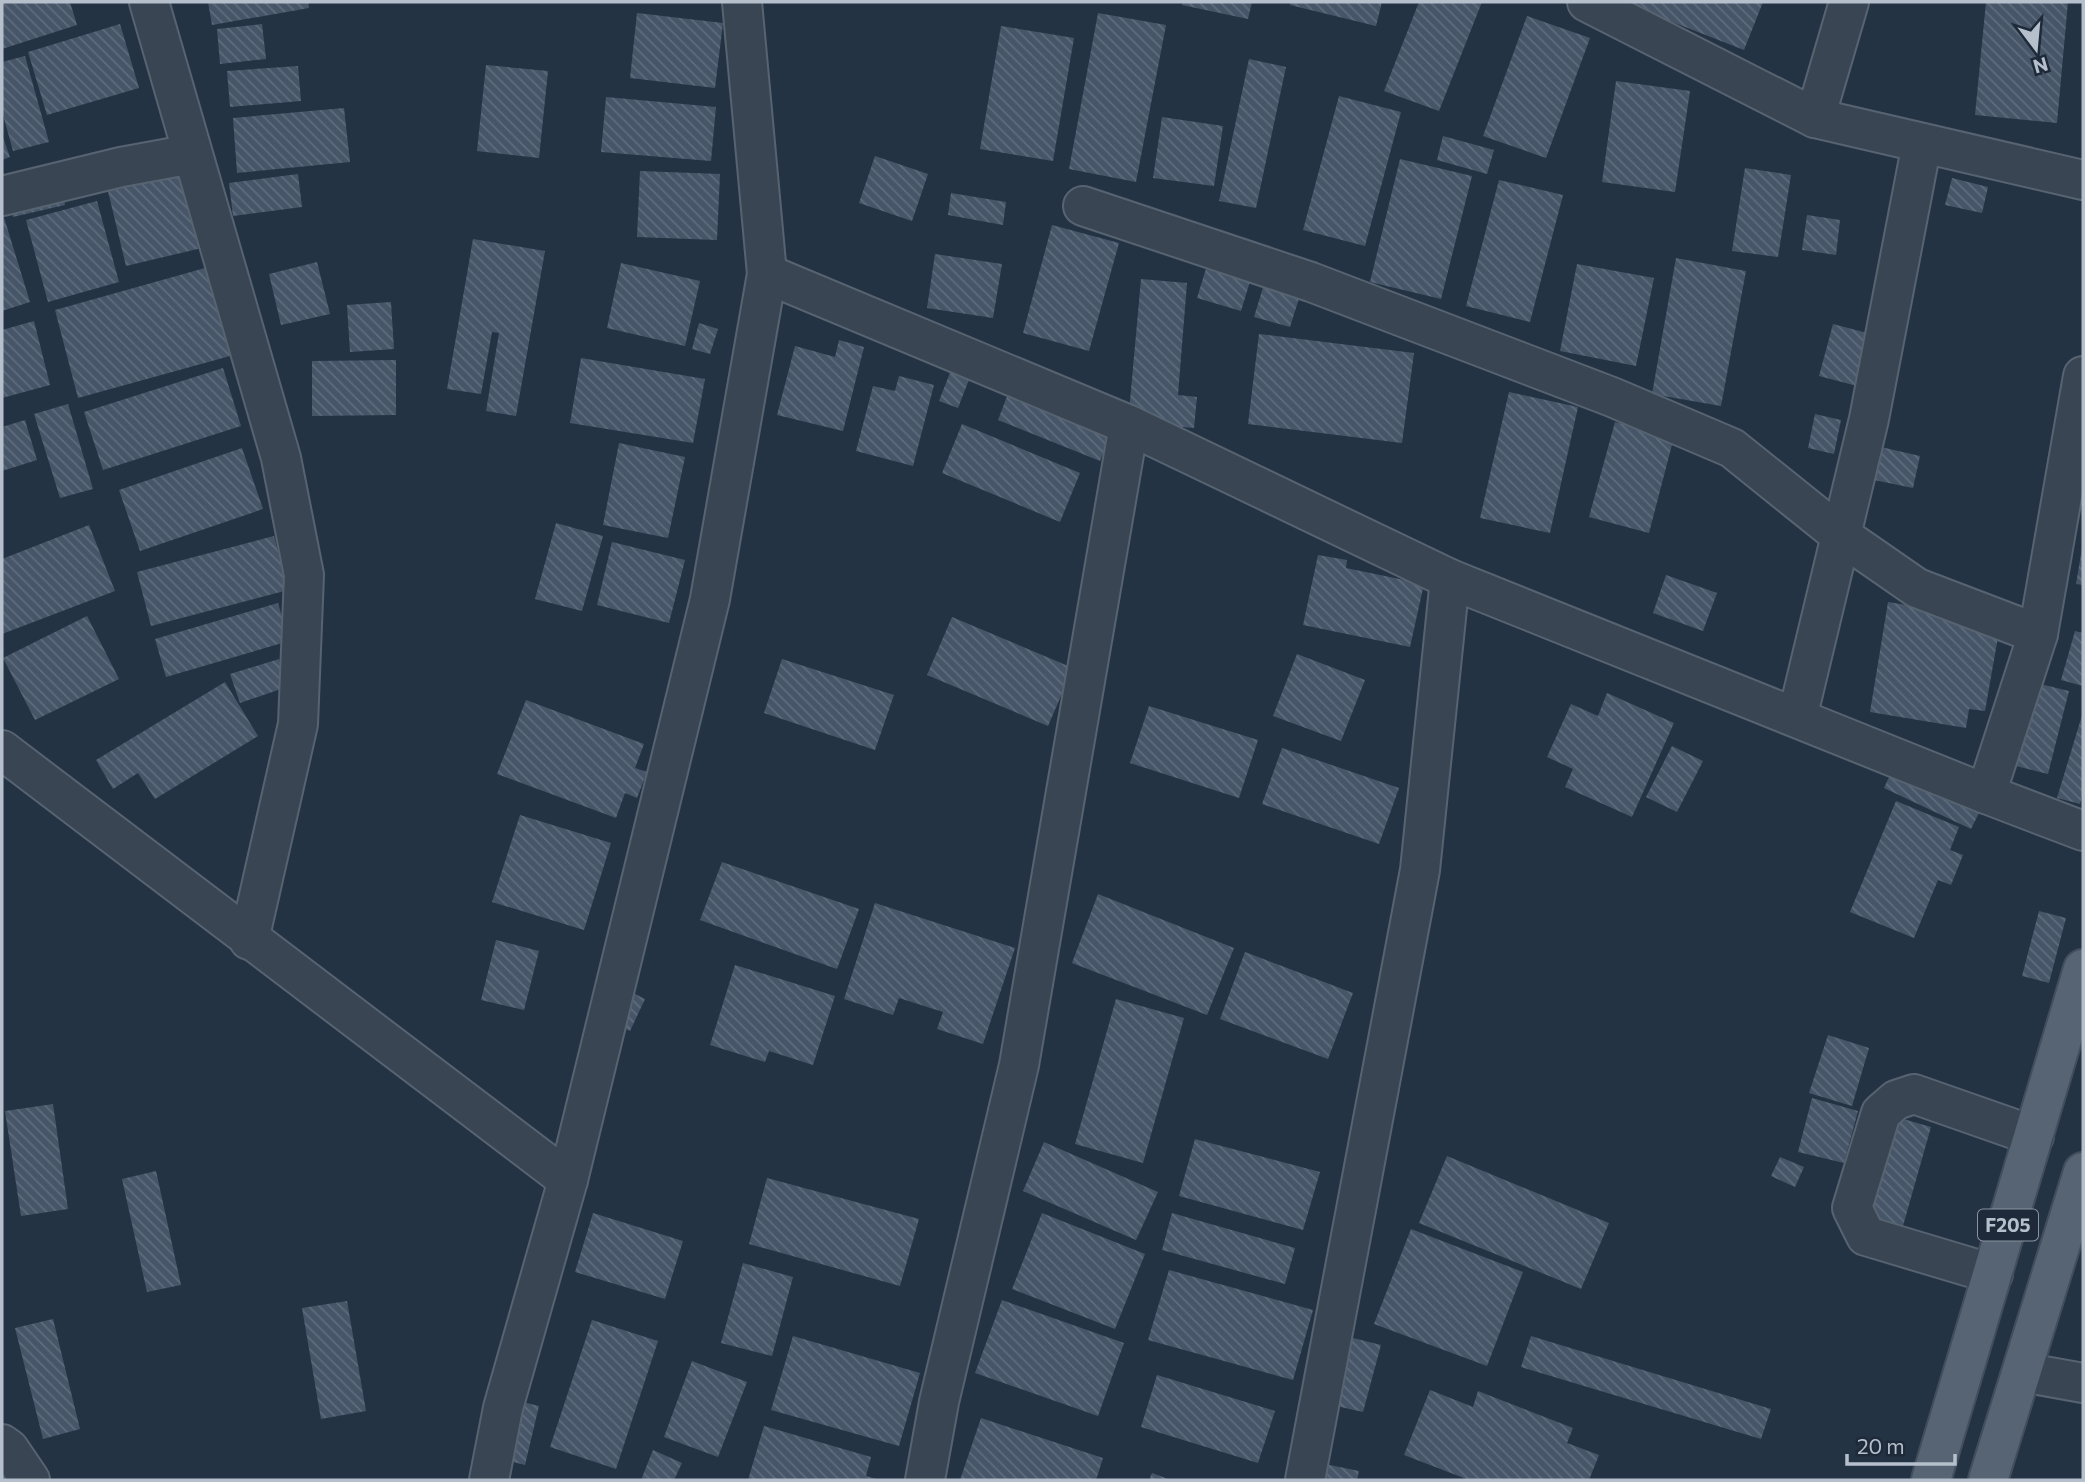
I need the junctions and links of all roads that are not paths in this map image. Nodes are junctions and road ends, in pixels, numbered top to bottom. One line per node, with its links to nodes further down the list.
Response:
1 (149, 2): 7 (street)
2 (743, 2): 11 (street)
3 (1587, 2): 5 (street)
4 (1849, 2): 5 (street)
5 (1815, 118): 6 (street)
6 (1922, 142): 8 (street); 14 (street)
7 (192, 155): 9 (street); 21 (street)
8 (2083, 180)
9 (2, 196)
10 (1083, 206): 14 (street)
11 (767, 274): 13 (street); 25 (street)
12 (2083, 376): 16 (street)
13 (1129, 425): 15 (street); 32 (street)
14 (1839, 534): 16 (street); 17 (street)
15 (1450, 579): 19 (street); 33 (street)
16 (2038, 634): 19 (street)
17 (1799, 710)
18 (2, 750): 21 (street)
19 (1986, 794): 20 (street)
20 (2083, 831)
21 (249, 940): 25 (street)
22 (2083, 969): 23 (main road, F205)
23 (2034, 1136): 26 (main road, F205); 26 (street)
24 (2083, 1172): 27 (main road, F205)
25 (568, 1180): 31 (street)
26 (1993, 1275): 34 (main road, F205)
27 (2022, 1372): 28 (street); 35 (main road, F205)
28 (2083, 1383)
29 (2, 1444): 30 (street)
30 (30, 1480)
31 (489, 1480)
32 (925, 1480)
33 (1305, 1480)
34 (1930, 1480)
35 (1988, 1480)

